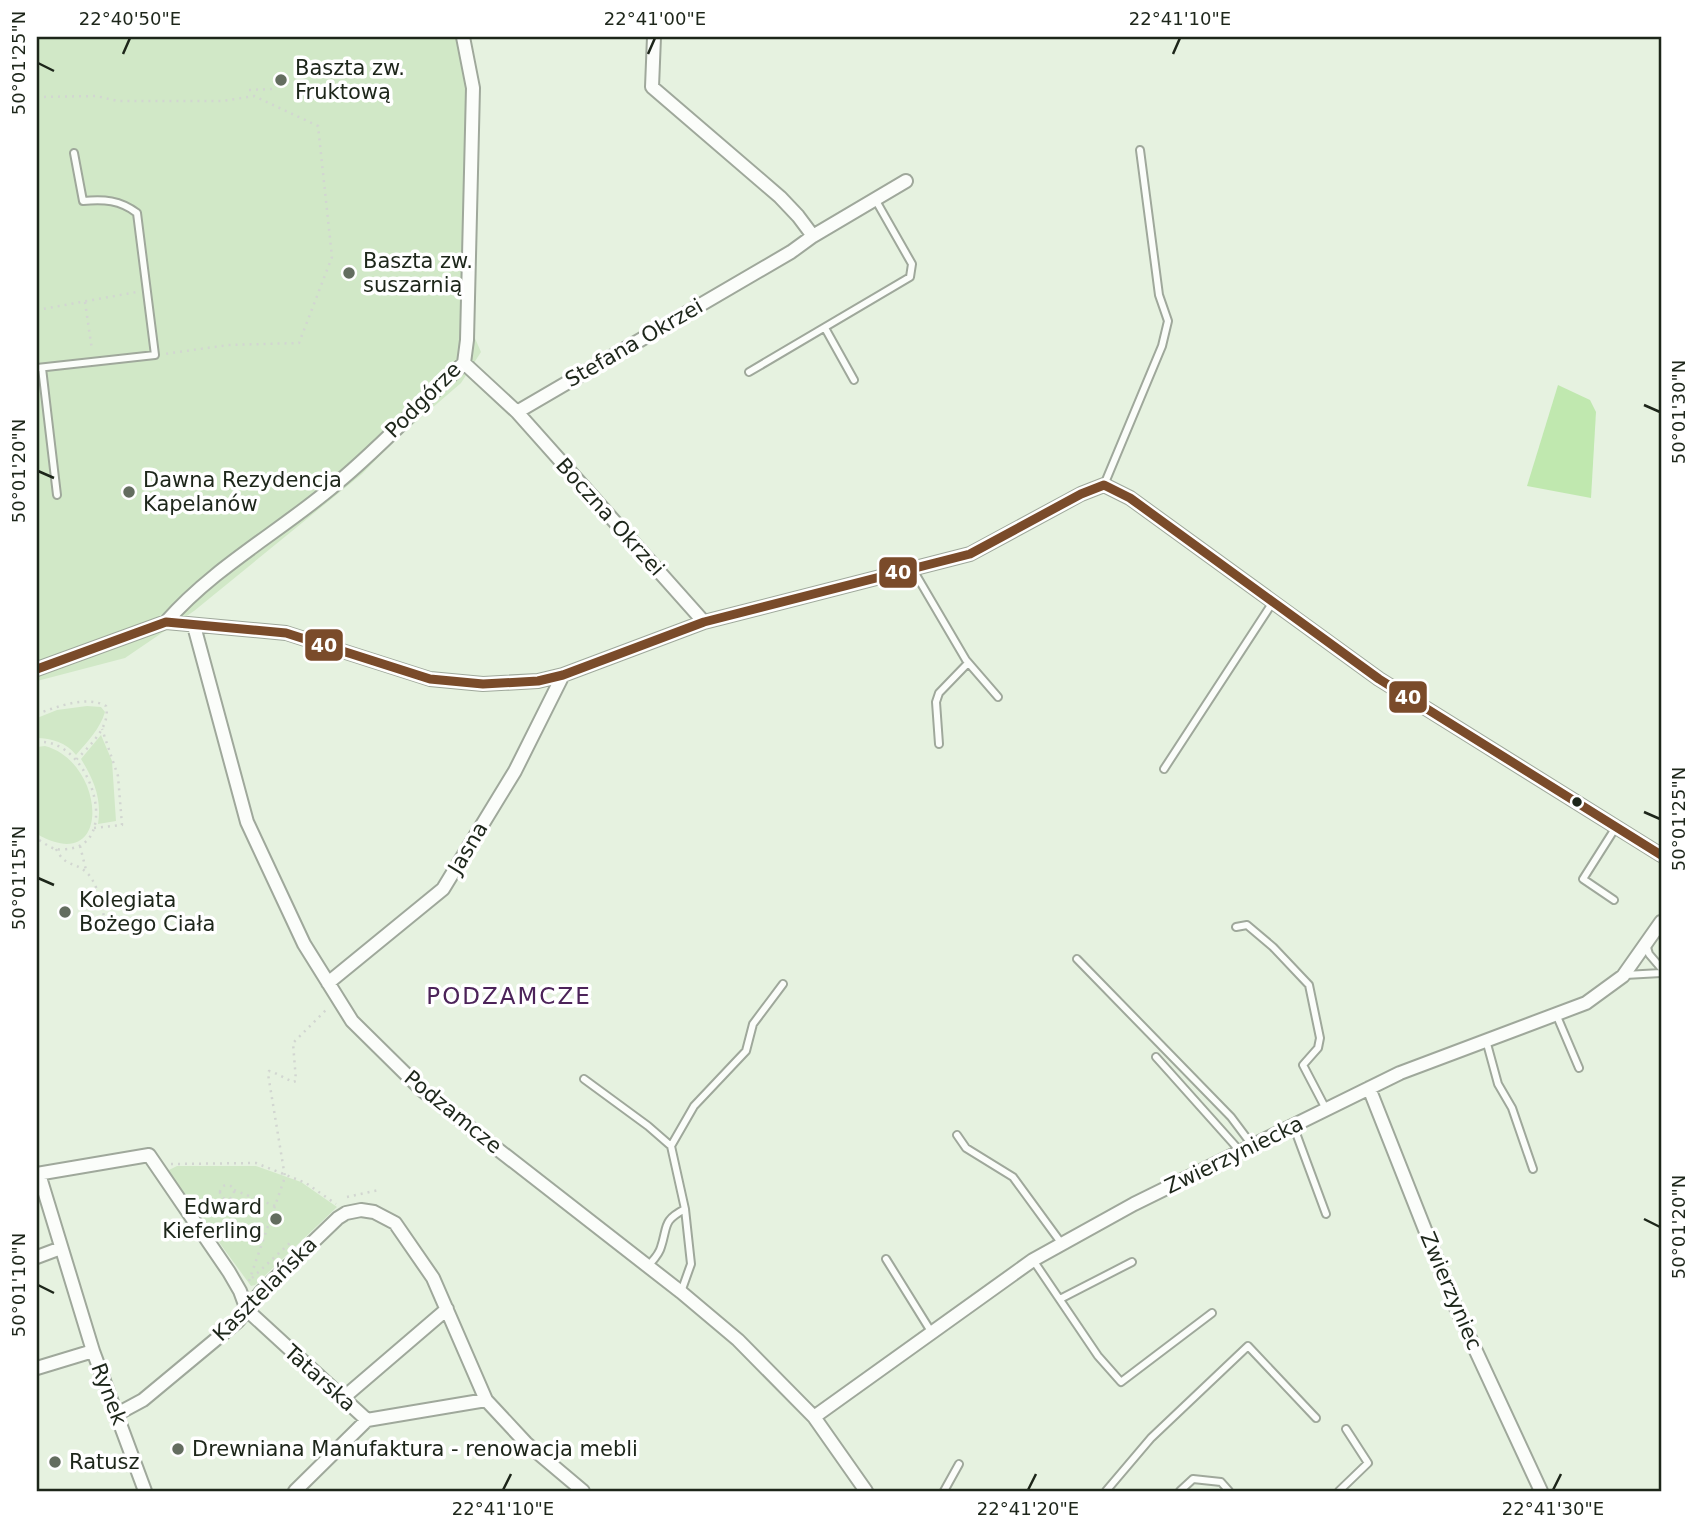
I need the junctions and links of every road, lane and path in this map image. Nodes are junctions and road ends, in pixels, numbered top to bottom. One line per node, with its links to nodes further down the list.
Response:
1 (463, 37): 17 (street, Podgórze)
2 (654, 37): 10 (street)
3 (272, 89): 4 (path)
4 (249, 90)
5 (37, 97): 15 (path)
6 (1140, 150): 22 (lane)
7 (74, 153): 11 (lane)
8 (906, 181): 9 (street, Stefana Okrzei)
9 (875, 199): 10 (street, Stefana Okrzei); 14 (lane)
10 (813, 236): 21 (street, Stefana Okrzei)
11 (146, 290): 12 (path); 15 (lane)
12 (85, 302): 13 (path); 16 (path)
13 (37, 310)
14 (825, 328): 19 (lane); 20 (lane)
15 (155, 355): 18 (lane)
16 (94, 358)
17 (464, 363): 21 (street); 26 (street, Podgórze)
18 (40, 368): 23 (lane)
19 (749, 372)
20 (854, 380)
21 (517, 412): 27 (street, Boczna Okrzei)
22 (1104, 485): 24 (street); 25 (street)
23 (57, 495)
24 (912, 568): 27 (street); 29 (lane)
25 (1273, 602): 38 (lane); 39 (street)
26 (166, 622): 28 (street); 30 (street)
27 (704, 622): 31 (street)
28 (194, 626): 31 (street); 54 (street, Podzamcze)
29 (968, 663): 32 (lane); 36 (lane)
30 (37, 669)
31 (563, 675): 54 (street, Jasna)
32 (998, 697)
33 (37, 714): 34 (path)
34 (102, 728): 37 (path); 40 (path)
35 (37, 742): 37 (path)
36 (939, 744)
37 (76, 760): 40 (path)
38 (1164, 769)
39 (1616, 827): 44 (street); 46 (lane)
40 (94, 828): 42 (path)
41 (37, 839): 43 (path)
42 (80, 846): 43 (path); 45 (path)
43 (56, 849): 45 (path)
44 (1661, 855)
45 (86, 872): 49 (path)
46 (1614, 900)
47 (1661, 922): 50 (street, Zwierzyniecka)
48 (1236, 927): 63 (lane)
49 (106, 930)
50 (1646, 943): 52 (lane); 53 (street, Zwierzyniecka)
51 (1077, 959): 67 (lane)
52 (1661, 971): 53 (lane)
53 (1623, 975): 57 (street, Zwierzyniecka)
54 (328, 983): 83 (street, Podzamcze)
55 (783, 984): 66 (lane)
56 (326, 1011): 70 (path)
57 (1556, 1014): 58 (street, Zwierzyniecka); 60 (lane)
58 (1486, 1040): 62 (street, Zwierzyniecka); 69 (lane)
59 (1156, 1057): 67 (lane)
60 (1579, 1068)
61 (584, 1079): 66 (lane)
62 (1369, 1088): 63 (street, Zwierzyniecka); 110 (street, Zwierzyniec)
63 (1326, 1109): 64 (street, Zwierzyniecka)
64 (1293, 1125): 67 (street, Zwierzyniecka); 76 (lane)
65 (957, 1135): 77 (lane)
66 (671, 1146): 74 (lane)
67 (1246, 1148): 77 (street, Zwierzyniecka)
68 (158, 1168): 70 (path); 71 (street); 88 (street)
69 (1533, 1169)
70 (286, 1173): 73 (path); 75 (path)
71 (38, 1174): 78 (street)
72 (234, 1190): 73 (path)
73 (275, 1206): 84 (path)
74 (685, 1209): 83 (lane); 85 (lane)
75 (346, 1213): 87 (street); 88 (street, Kasztelańska)
76 (1326, 1214)
77 (1062, 1244): 81 (street, Zwierzyniecka)
78 (61, 1248): 79 (street); 91 (street)
79 (37, 1257)
80 (886, 1259): 90 (lane)
81 (1033, 1260): 86 (lane); 90 (street, Zwierzyniecka)
82 (1132, 1262): 86 (lane)
83 (648, 1266): 85 (street, Podzamcze)
84 (249, 1281)
85 (681, 1292): 96 (street, Podzamcze)
86 (1060, 1299): 89 (lane)
87 (447, 1309): 93 (street); 94 (street)
88 (247, 1310): 93 (street, Tatarska); 95 (street, Kasztelańska)
89 (1212, 1313)
90 (932, 1333): 96 (street, Zwierzyniecka)
91 (93, 1351): 92 (street, Rynek); 95 (street, Rynek)
92 (37, 1368)
93 (342, 1399): 98 (street, Tatarska)
94 (486, 1400): 98 (street, Tatarska); 103 (street)
95 (117, 1414): 101 (street, Rynek)
96 (814, 1418): 104 (street, Podzamcze)
97 (1316, 1418): 106 (lane)
98 (367, 1420): 102 (street)
99 (1346, 1429): 109 (lane)
100 (959, 1464): 105 (lane)
101 (145, 1491)
102 (295, 1491)
103 (583, 1491)
104 (866, 1491)
105 (944, 1491)
106 (1106, 1491)
107 (1180, 1491): 108 (lane)
108 (1229, 1491)
109 (1339, 1491)
110 (1541, 1491)

